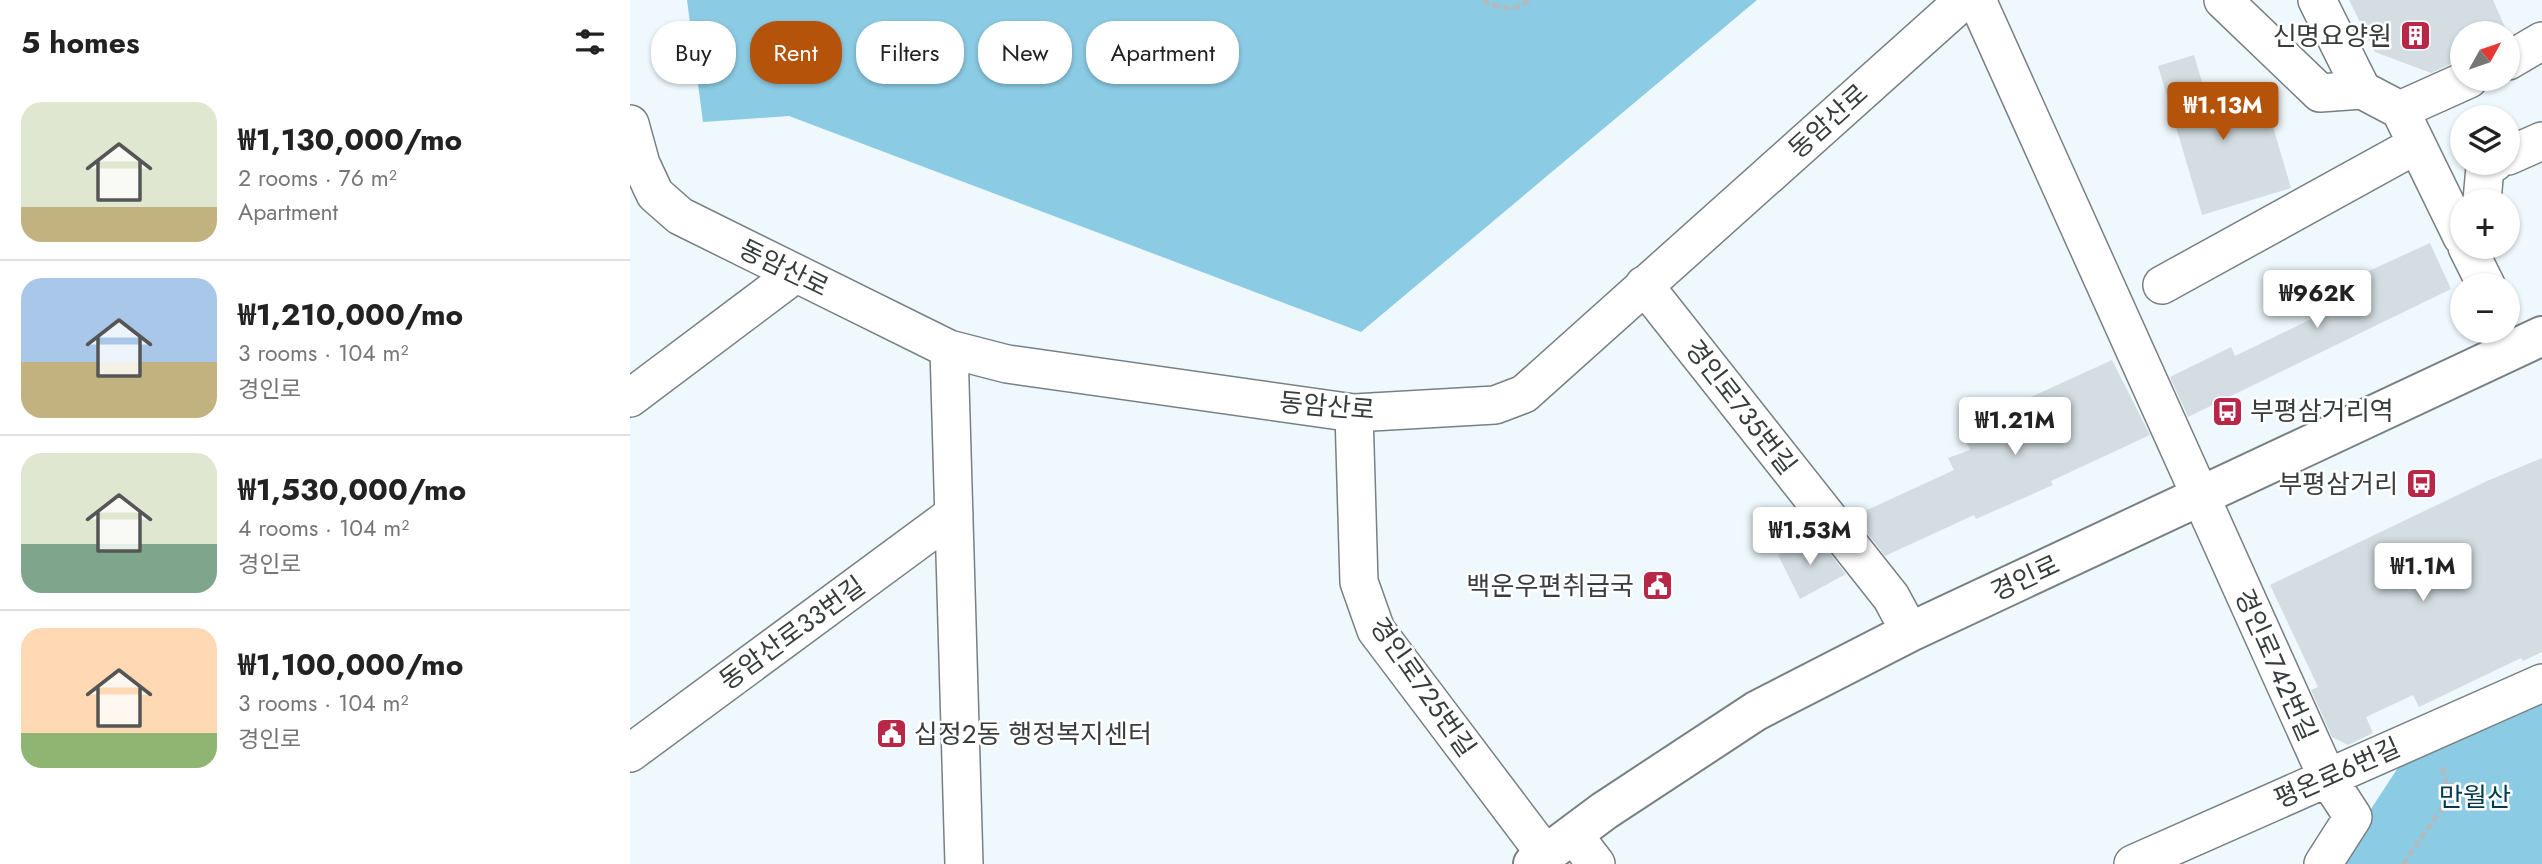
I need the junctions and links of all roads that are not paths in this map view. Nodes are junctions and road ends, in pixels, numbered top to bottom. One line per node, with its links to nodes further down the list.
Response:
1 (1964, 0): 16 (lane, 동암산로)
2 (1977, 0): 22 (lane)
3 (2223, 0): 8 (lane)
4 (2317, 0): 8 (lane)
5 (2542, 41): 6 (lane)
6 (2520, 54)
7 (2450, 88): 9 (lane)
8 (2362, 90): 9 (lane)
9 (2400, 110): 12 (lane)
10 (630, 124): 15 (lane, 동암산로)
11 (2542, 141): 13 (lane)
12 (2416, 145): 14 (lane); 17 (lane)
13 (2520, 151)
14 (2450, 210)
15 (796, 274): 19 (lane, 동암산로); 20 (lane)
16 (1644, 285): 21 (lane, 동암산로); 24 (lane, 경인로735번길)
17 (2162, 285)
18 (2522, 338): 22 (main road, 경인로)
19 (949, 349): 21 (lane, 동암산로); 23 (lane)
20 (630, 398)
21 (1354, 413): 28 (lane, 경인로725번길)
22 (2201, 496): 24 (main road, 경인로); 27 (lane, 경인로742번길)
23 (954, 514): 26 (lane, 동암산로33번길); 29 (lane)
24 (1910, 632): 28 (main road, 경인로)
25 (2542, 683): 27 (lane, 평온로6번길)
26 (630, 753)
27 (2327, 777): 31 (lane, 평온로6번길); 32 (lane, 경인로742번길)
28 (1551, 851): 30 (lane, 경인로725번길)
29 (964, 864)
30 (1596, 864)
31 (2133, 864)
32 (2323, 864)

